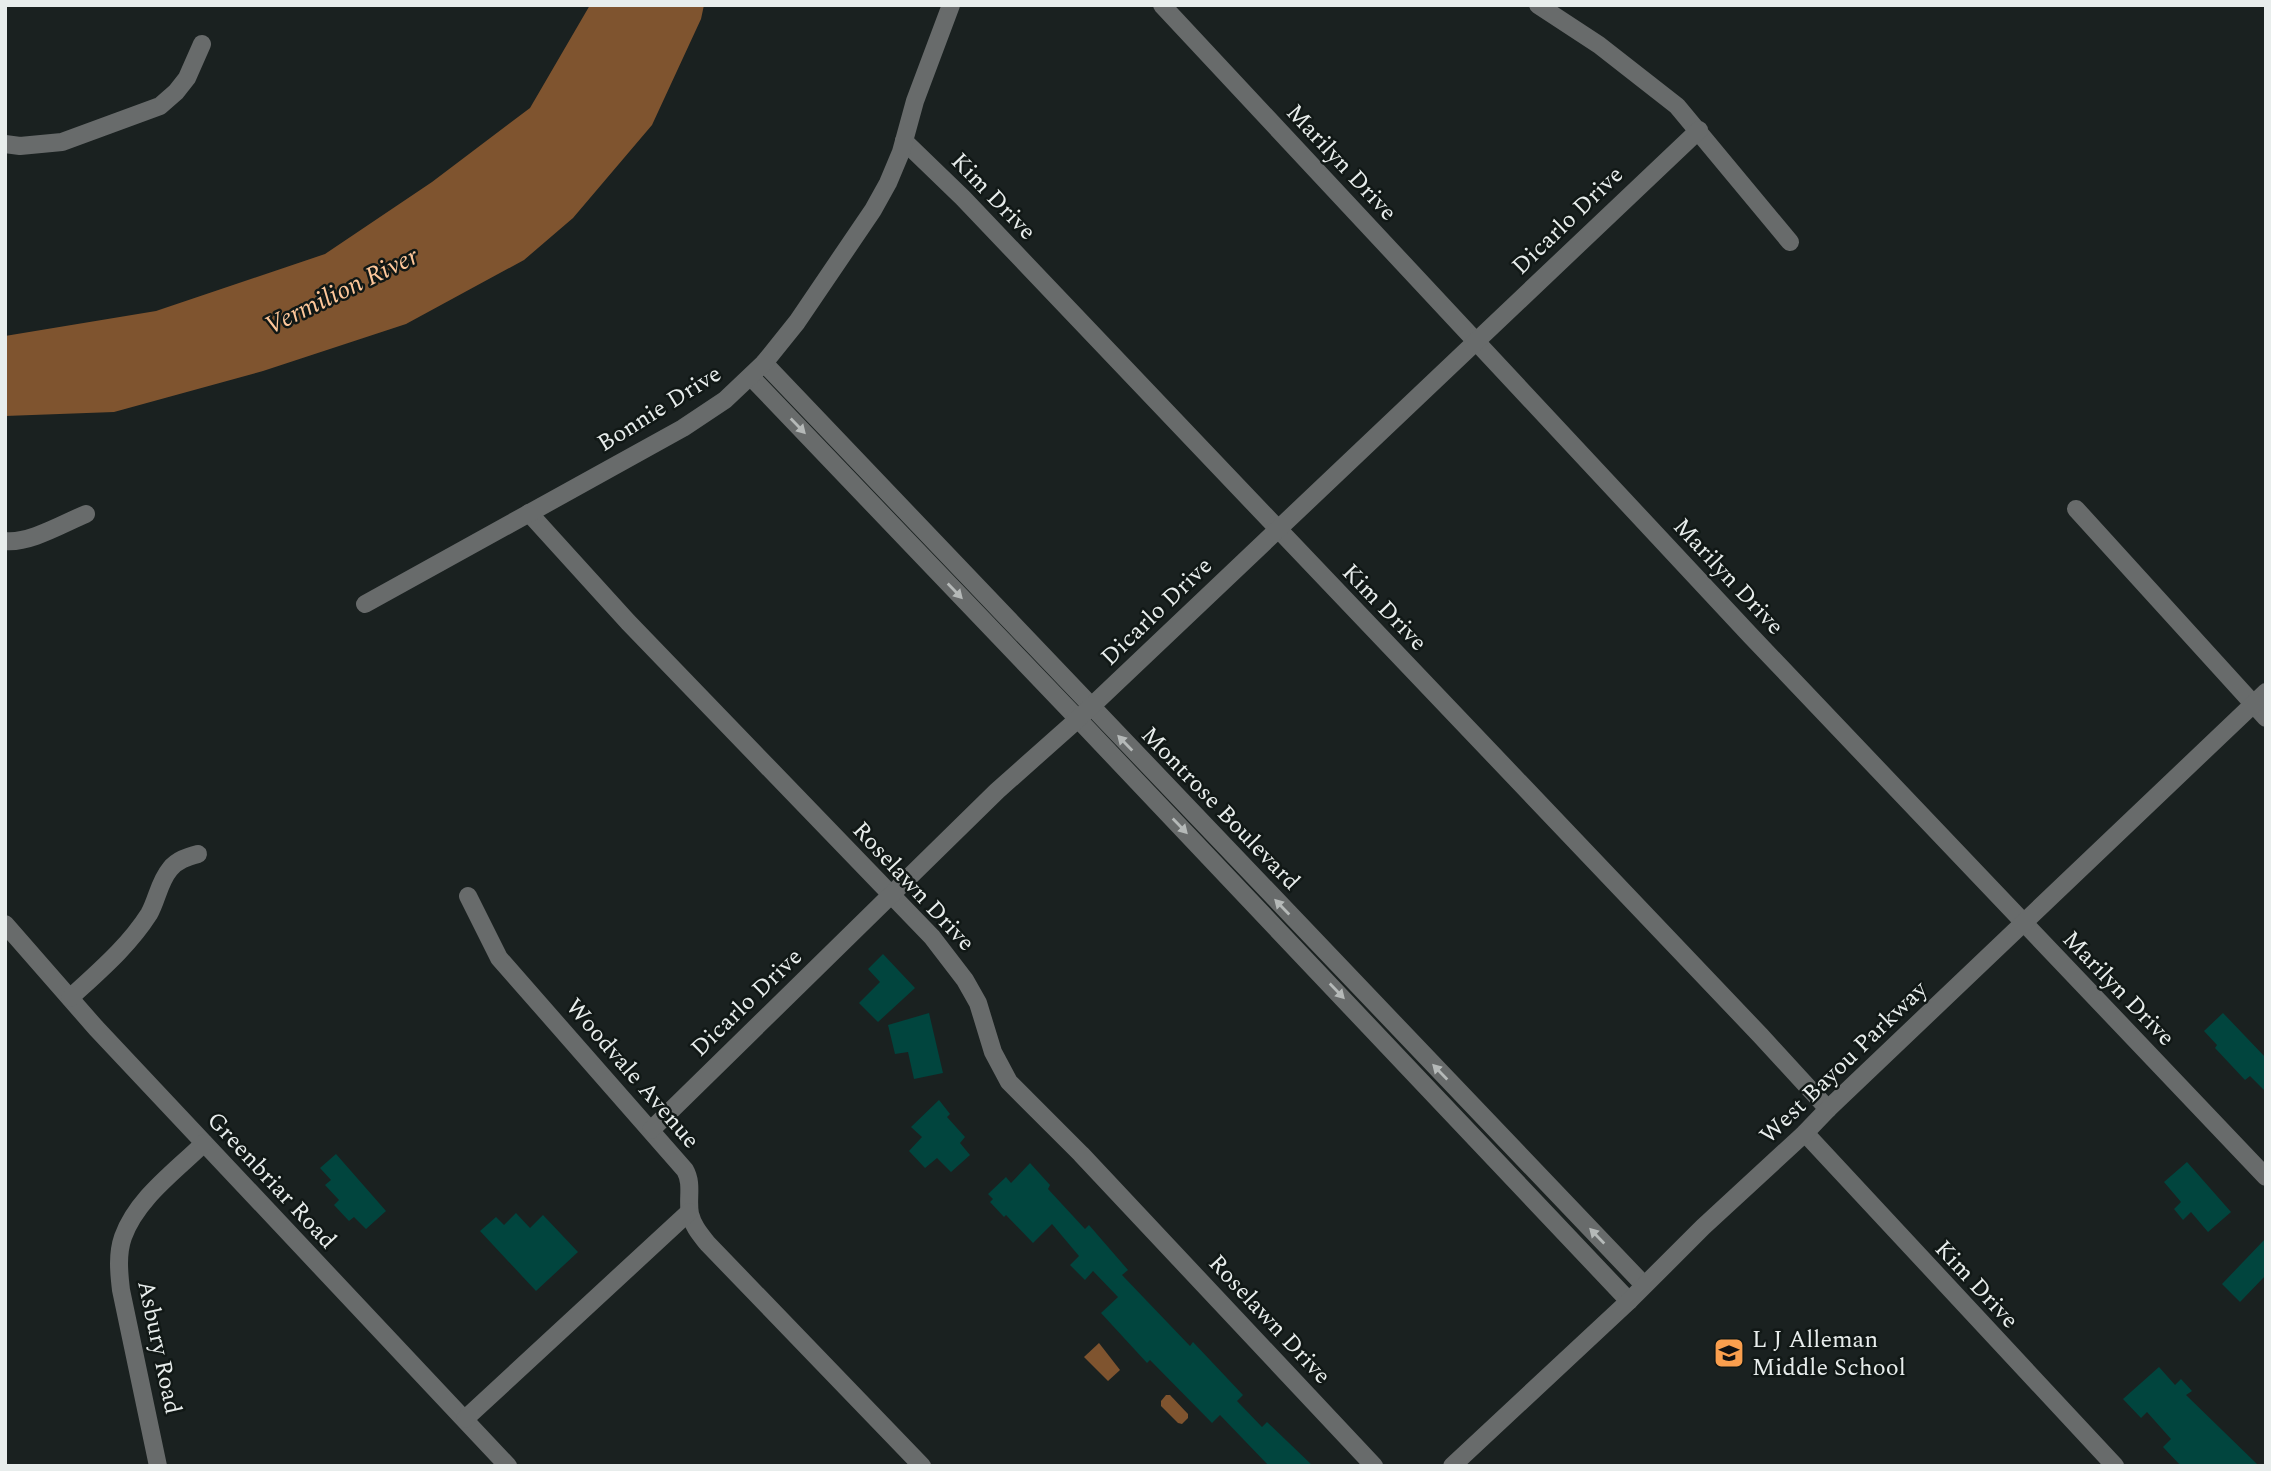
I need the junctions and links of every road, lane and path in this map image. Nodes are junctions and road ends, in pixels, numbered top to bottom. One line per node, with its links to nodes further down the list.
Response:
1 (951, 5): 6 (street, Bonnie Drive)
2 (1162, 5): 9 (street, Marilyn Drive)
3 (1538, 5): 5 (street)
4 (202, 44): 7 (street)
5 (1699, 130): 8 (street); 9 (street, Dicarlo Drive)
6 (904, 141): 10 (street, Bonnie Drive); 15 (street, Kim Drive)
7 (5, 144)
8 (1790, 243)
9 (1475, 341): 15 (street, Dicarlo Drive); 23 (street, Marilyn Drive)
10 (764, 363): 11 (street, Bonnie Drive); 19 (street, Montrose Boulevard)
11 (751, 377): 13 (street, Bonnie Drive); 19 (street, Montrose Boulevard, one-way to 19)
12 (2076, 509): 18 (street)
13 (529, 513): 17 (street, Bonnie Drive); 22 (street, Roselawn Drive)
14 (86, 514): 16 (street)
15 (1277, 529): 19 (street, Dicarlo Drive); 26 (street, Kim Drive)
16 (5, 541)
17 (366, 604)
18 (2262, 705): 23 (street, West Bayou Parkway)
19 (1084, 713): 22 (street, Dicarlo Drive); 32 (street, Montrose Boulevard, one-way to 19); 33 (street, Montrose Boulevard, one-way to 33)
20 (198, 854): 25 (street)
21 (468, 896): 27 (street, Woodvale Avenue)
22 (892, 896): 27 (street, Dicarlo Drive); 38 (street, Roselawn Drive)
23 (2024, 923): 26 (street, West Bayou Parkway); 30 (street, Marilyn Drive)
24 (5, 924): 25 (street, Greenbriar Road)
25 (70, 998): 29 (street, Greenbriar Road)
26 (1828, 1109): 28 (street, West Bayou Parkway)
27 (651, 1130): 31 (street, Woodvale Avenue)
28 (1805, 1133): 32 (street, West Bayou Parkway); 40 (street, Kim Drive)
29 (204, 1143): 34 (street, Greenbriar Road); 35 (street, Asbury Road)
30 (2266, 1177)
31 (689, 1212): 34 (street); 37 (street, Woodvale Avenue)
32 (1644, 1285): 33 (street, West Bayou Parkway)
33 (1629, 1301): 39 (street, West Bayou Parkway)
34 (465, 1419): 36 (street, Greenbriar Road)
35 (158, 1466)
36 (508, 1466)
37 (922, 1466)
38 (1374, 1466)
39 (1452, 1466)
40 (2115, 1466)

